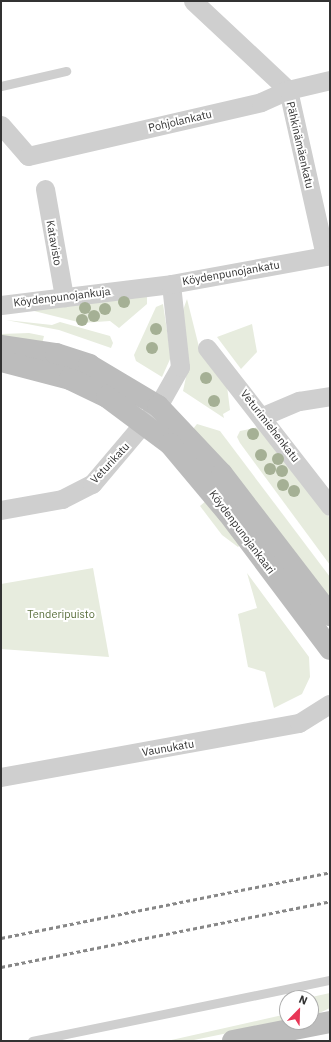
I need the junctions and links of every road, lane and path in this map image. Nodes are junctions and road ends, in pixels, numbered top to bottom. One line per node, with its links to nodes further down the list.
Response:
1 (193, 1): 5 (street, Pähkinämäenkatu)
2 (66, 71): 4 (lane)
3 (330, 80): 5 (street, Pohjolankatu)
4 (1, 86)
5 (288, 90): 6 (street, Pohjolankatu); 8 (street, Pähkinämäenkatu)
6 (1, 125)
7 (45, 189): 10 (street, Katavisto)
8 (328, 256): 9 (street, Köydenpunojankatu)
9 (171, 284): 10 (street, Köydenpunojankuja); 16 (street, Köydenpunojankatu)
10 (64, 297): 11 (street, Köydenpunojankuja)
11 (1, 305)
12 (1, 346): 16 (main road)
13 (208, 348): 17 (street, Veturimiehenkatu)
14 (1, 361): 18 (main road)
15 (330, 396): 17 (street)
16 (158, 406): 18 (street, Veturikatu); 21 (main road, Köydenpunojankaari)
17 (263, 416): 19 (street, Veturimiehenkatu)
18 (144, 424): 20 (street, Veturikatu); 22 (main road, Köydenpunojankaari)
19 (330, 506)
20 (1, 510)
21 (330, 614)
22 (330, 649)
23 (330, 704): 24 (street, Vaunukatu)
24 (1, 777)
25 (330, 980): 27 (lane)
26 (330, 1022): 28 (main road)
27 (32, 1041)
28 (233, 1041)

